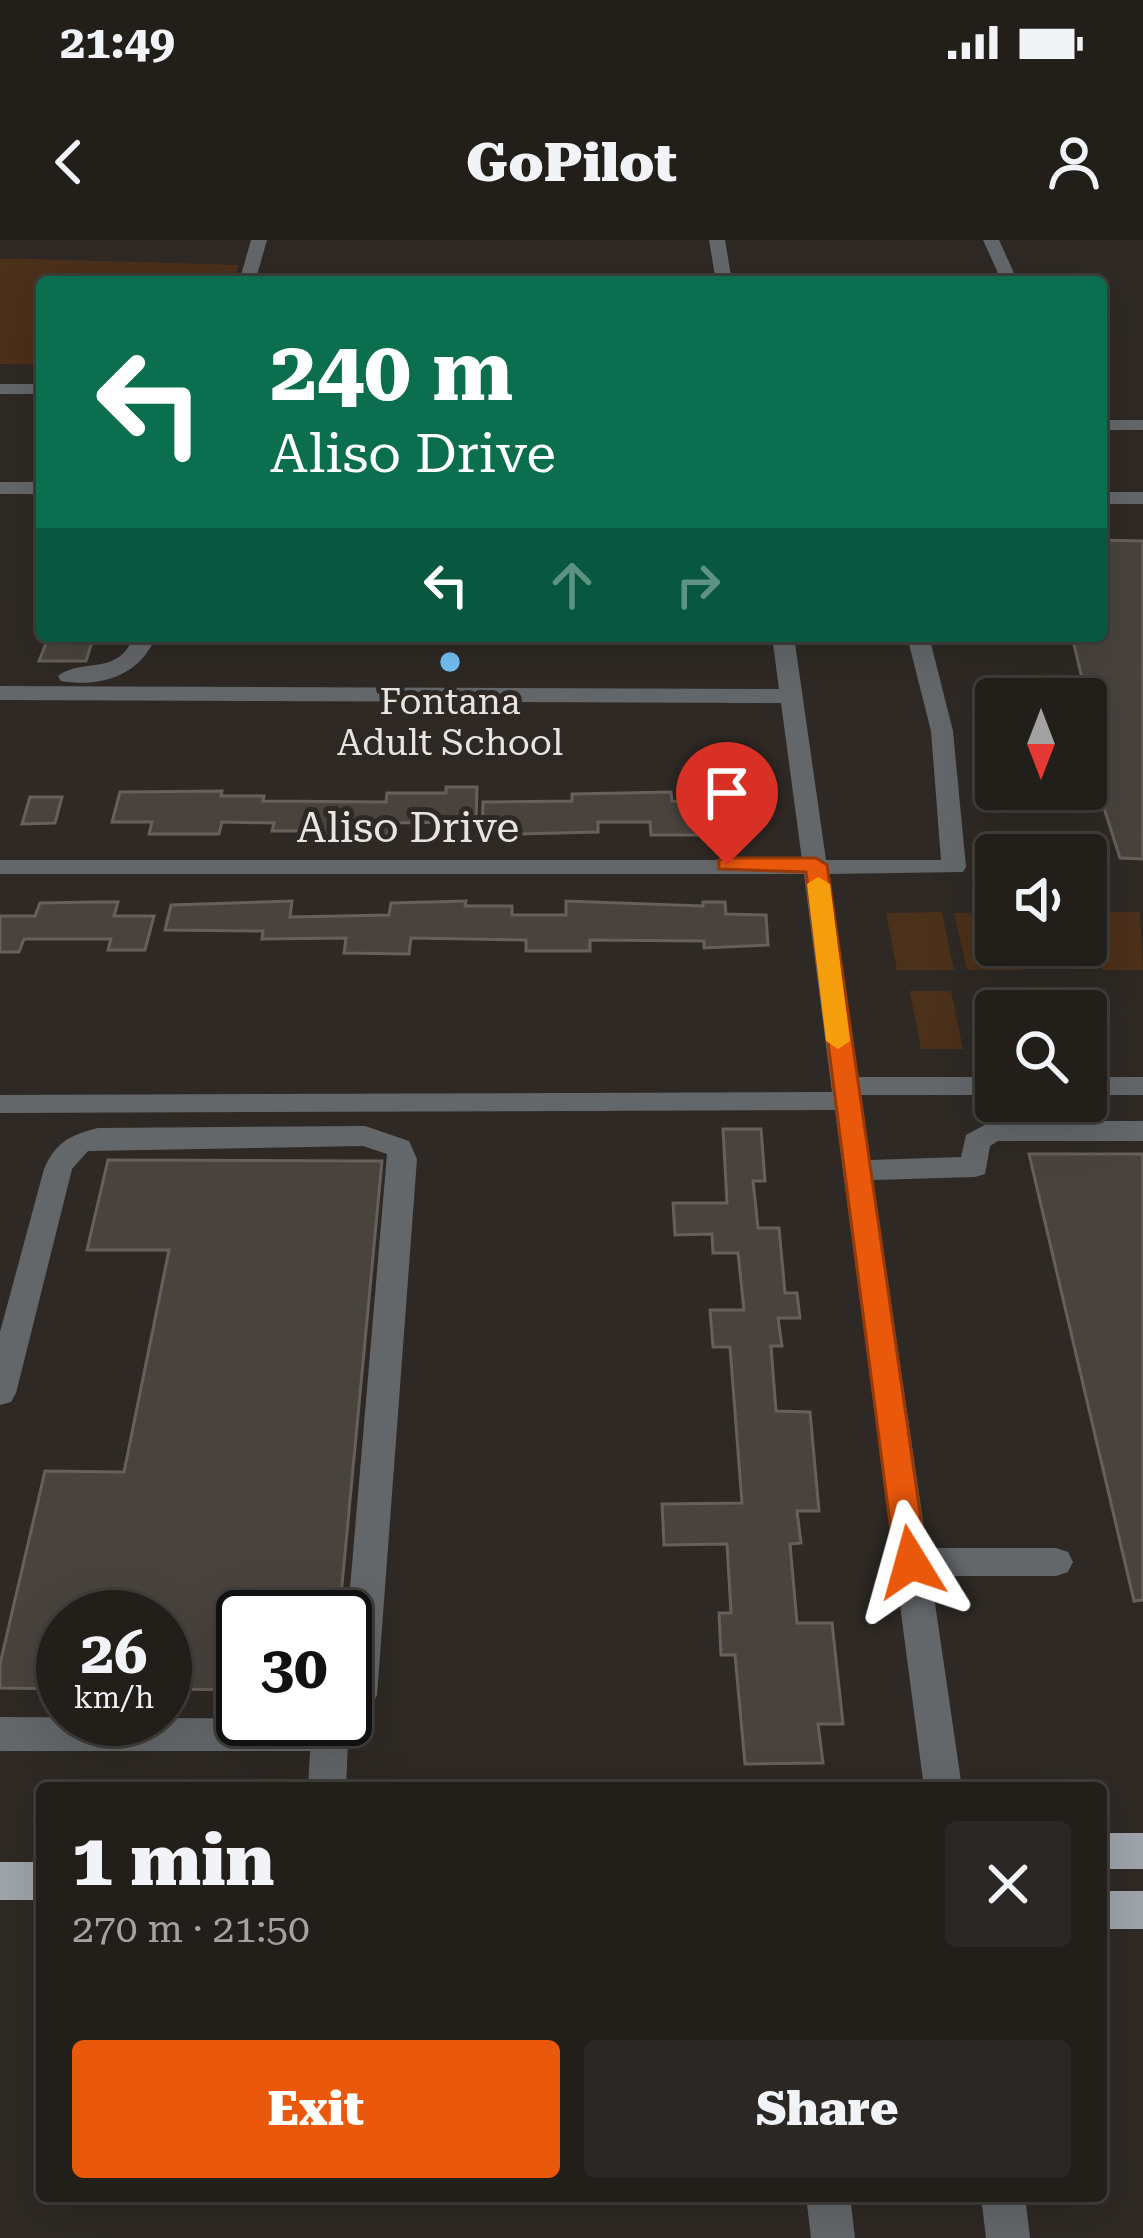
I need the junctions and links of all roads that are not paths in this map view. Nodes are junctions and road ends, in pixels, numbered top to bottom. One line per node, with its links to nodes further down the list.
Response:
1 (259, 240): 4 (street)
2 (717, 240): 5 (street)
3 (991, 240): 6 (street)
4 (249, 276)
5 (723, 276)
6 (1007, 276)
7 (0, 389): 8 (street)
8 (36, 389)
9 (1107, 425): 10 (street)
10 (1143, 425)
11 (0, 488): 12 (street)
12 (36, 488)
13 (1107, 498): 14 (street)
14 (1143, 498)
15 (143, 642): 18 (street)
16 (784, 642): 20 (street)
17 (920, 642): 21 (street, Aliso Drive)
18 (0, 676)
19 (0, 693): 20 (street)
20 (792, 696): 21 (street)
21 (816, 865): 22 (street, Aliso Drive); 26 (street)
22 (0, 867)
23 (1107, 1086): 24 (street)
24 (1143, 1086)
25 (975, 1087): 26 (street)
26 (845, 1094): 27 (street); 29 (street)
27 (0, 1103)
28 (1143, 1131): 29 (street)
29 (856, 1170): 31 (street)
30 (0, 1393): 33 (street)
31 (911, 1562): 32 (street); 38 (street)
32 (1055, 1562)
33 (368, 1590)
34 (0, 1734): 35 (street)
35 (216, 1734)
36 (330, 1746): 37 (street)
37 (327, 1782)
38 (942, 1782)
39 (1107, 1851): 40 (main road)
40 (1143, 1851)
41 (0, 1881): 42 (main road)
42 (36, 1881)
43 (1107, 1910): 44 (main road)
44 (1143, 1910)
45 (829, 2202): 47 (street)
46 (1004, 2202): 48 (street)
47 (832, 2238)
48 (1009, 2238)

